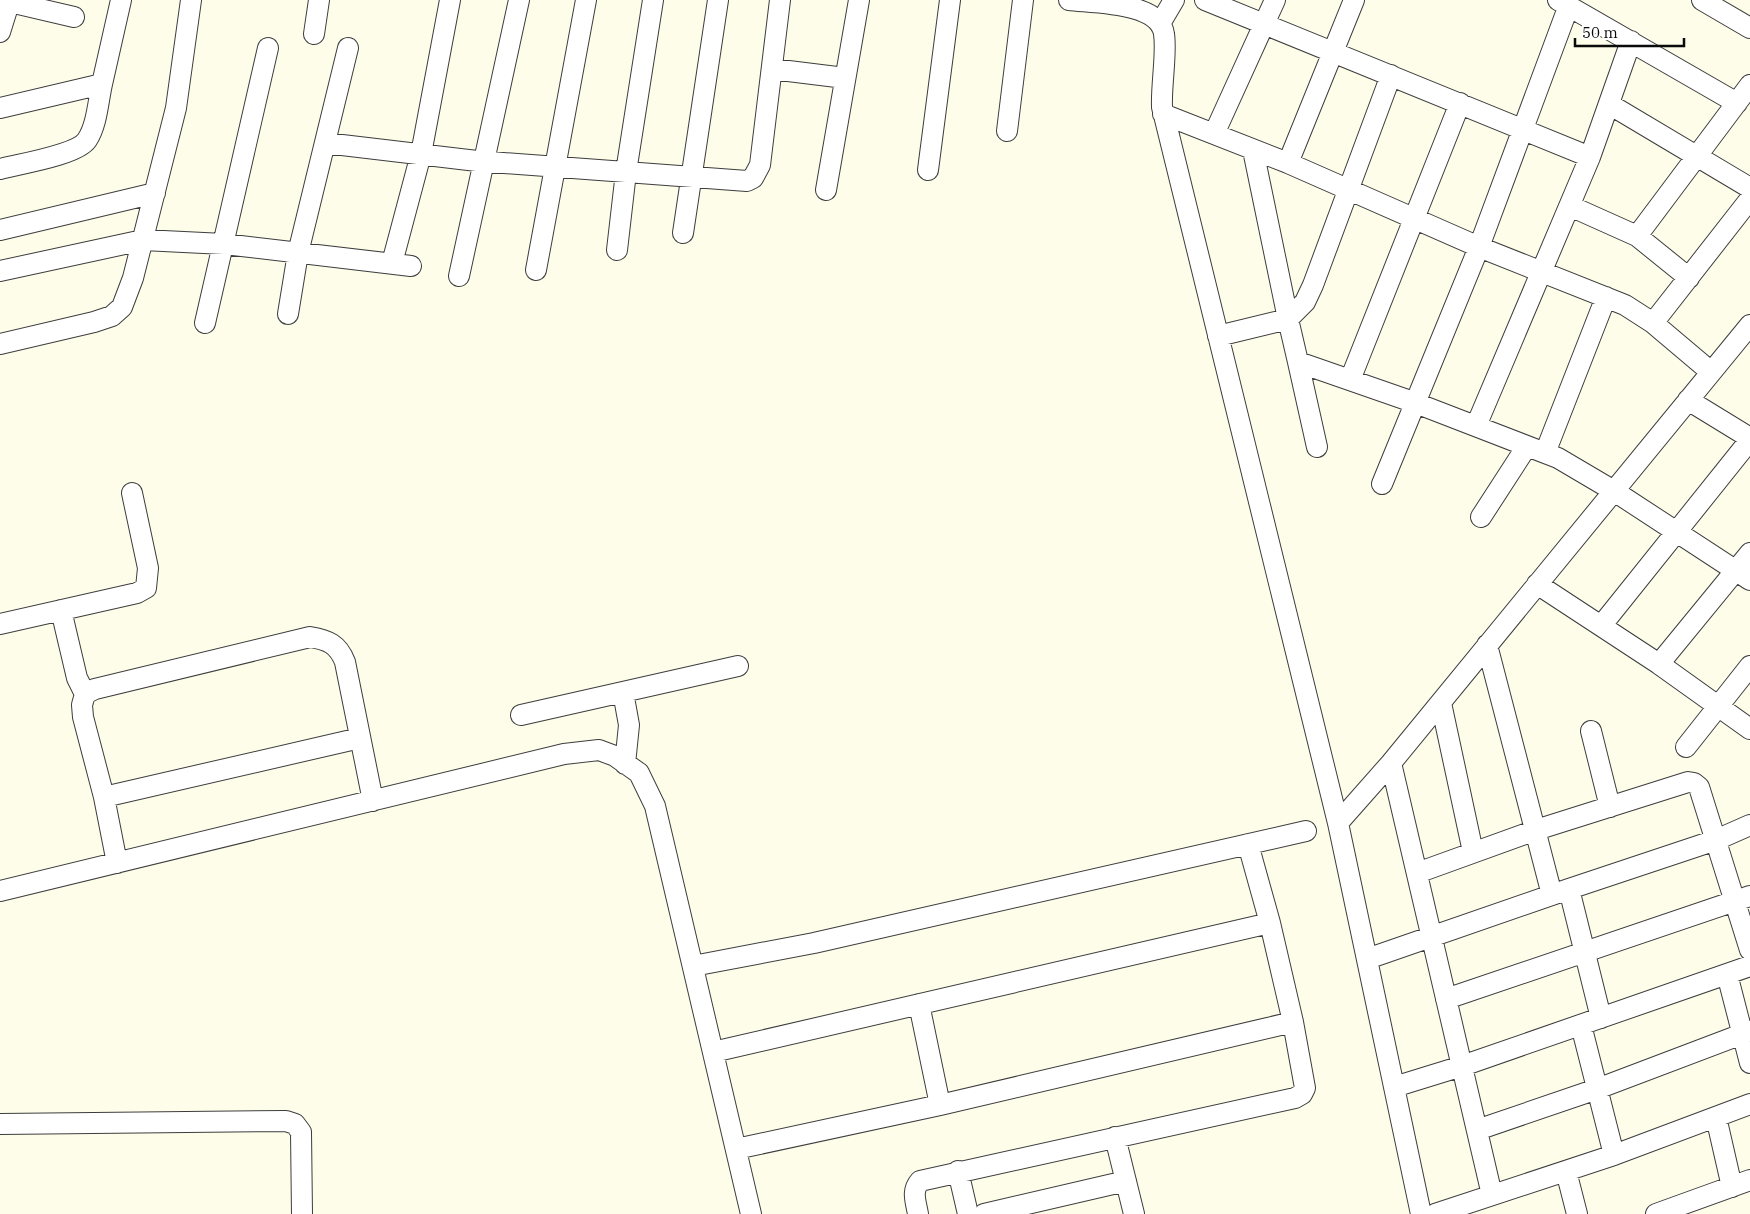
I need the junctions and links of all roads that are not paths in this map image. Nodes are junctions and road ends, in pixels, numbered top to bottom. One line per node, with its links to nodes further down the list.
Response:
1 (121, 0): 35 (street)
2 (191, 0): 60 (street)
3 (319, 0): 27 (street)
4 (450, 0): 47 (street)
5 (519, 0): 50 (street)
6 (586, 0): 52 (street)
7 (653, 0): 55 (street)
8 (718, 0): 56 (street)
9 (780, 0): 32 (street)
10 (858, 0): 34 (street)
11 (950, 0): 54 (street)
12 (1023, 0): 43 (street)
13 (1069, 0): 20 (street)
14 (1174, 0): 23 (street)
15 (1205, 0): 24 (street)
16 (1275, 0): 24 (street)
17 (1354, 0): 31 (street)
18 (1702, 0): 25 (street)
19 (7, 1): 22 (street); 26 (street)
20 (1090, 1): 23 (street)
21 (1574, 4): 28 (street); 42 (street)
22 (74, 17)
23 (1161, 22): 41 (street)
24 (1265, 24): 31 (street); 44 (street)
25 (1750, 28)
26 (0, 32)
27 (314, 34)
28 (1631, 41): 38 (street); 39 (street)
29 (268, 48): 68 (street)
30 (348, 48): 45 (street)
31 (1333, 51): 33 (street); 51 (street)
32 (772, 69): 34 (street); 56 (street)
33 (1391, 75): 37 (street); 58 (street)
34 (845, 78): 59 (street)
35 (102, 84): 40 (street); 53 (street)
36 (1750, 84): 38 (street)
37 (1460, 103): 42 (street); 63 (street)
38 (1737, 103): 48 (street)
39 (1609, 104): 48 (street); 49 (street)
40 (0, 108)
41 (1163, 114): 44 (street); 83 (street)
42 (1522, 129): 49 (street); 69 (street)
43 (1007, 131)
44 (1214, 134): 46 (street)
45 (325, 143): 47 (street); 71 (street)
46 (1253, 150): 51 (street); 79 (street)
47 (421, 154): 50 (street); 71 (street)
48 (1697, 156): 57 (street); 66 (street)
49 (1590, 157): 62 (street)
50 (483, 161): 52 (street); 75 (street)
51 (1288, 164): 58 (street)
52 (556, 166): 55 (street); 72 (street)
53 (0, 169)
54 (928, 170)
55 (626, 172): 56 (street); 70 (street)
56 (691, 176): 65 (street)
57 (1750, 188)
58 (1347, 189): 63 (street); 79 (street)
59 (826, 190)
60 (155, 194): 64 (street); 67 (street)
61 (1750, 199): 76 (street)
62 (1570, 206): 66 (street); 74 (street)
63 (1414, 218): 69 (street); 87 (street)
64 (0, 230)
65 (683, 233)
66 (1637, 236): 76 (street)
67 (143, 240): 68 (street); 73 (street); 84 (street)
68 (224, 244): 71 (street); 81 (street)
69 (1479, 247): 74 (street); 89 (street)
70 (617, 250)
71 (298, 253): 78 (street)
72 (536, 270)
73 (0, 271)
74 (1541, 271): 77 (street); 90 (street)
75 (459, 276)
76 (1689, 278): 80 (street)
77 (1606, 297): 80 (street); 93 (street)
78 (288, 314)
79 (1288, 319): 83 (street); 85 (street)
80 (1653, 323): 86 (street)
81 (205, 324)
82 (1750, 324): 86 (street)
83 (1218, 336): 123 (street)
84 (0, 344)
85 (1298, 362): 87 (street); 92 (street)
86 (1711, 372): 88 (street)
87 (1350, 380): 89 (street)
88 (1688, 400): 91 (street); 95 (street)
89 (1413, 402): 90 (street); 94 (street)
90 (1476, 426): 93 (street)
91 (1750, 439): 98 (street)
92 (1317, 448)
93 (1536, 450): 95 (street); 97 (street)
94 (1382, 484)
95 (1614, 491): 98 (street); 101 (street)
96 (132, 493): 102 (street)
97 (1481, 517)
98 (1676, 531): 100 (street); 104 (street)
99 (1750, 553): 100 (street)
100 (1743, 575): 106 (street)
101 (1537, 584): 104 (street); 105 (street)
102 (61, 610): 103 (street); 110 (street)
103 (0, 624)
104 (1601, 626): 106 (street)
105 (1487, 645): 111 (street); 125 (street)
106 (1659, 664): 112 (street)
107 (738, 666): 109 (street)
108 (1750, 666): 112 (street)
109 (623, 692): 113 (street); 119 (street)
110 (85, 694): 116 (street); 120 (street)
111 (1440, 703): 118 (street); 129 (street)
112 (1717, 705): 114 (street); 117 (street)
113 (521, 716)
114 (1750, 729)
115 (1591, 731): 122 (street)
116 (360, 738): 120 (street); 121 (street)
117 (1686, 747)
118 (1391, 763): 123 (street); 131 (street)
119 (625, 764): 121 (street); 140 (street)
120 (104, 797): 130 (street)
121 (373, 801): 130 (street)
122 (1610, 806): 125 (street); 127 (street)
123 (1338, 823): 139 (street)
124 (1750, 825): 127 (street)
125 (1536, 830): 129 (street); 133 (street)
126 (1306, 831): 128 (street)
127 (1716, 840): 133 (street); 134 (street)
128 (1248, 844): 135 (street); 140 (street)
129 (1473, 852): 131 (street)
130 (117, 863): 132 (street)
131 (1417, 873): 136 (street)
132 (0, 891)
133 (1561, 892): 136 (street); 138 (street)
134 (1743, 900): 137 (street); 138 (street)
135 (1270, 923): 144 (street); 146 (street)
136 (1431, 937): 139 (street); 143 (street)
137 (1750, 950)
138 (1585, 954): 143 (street); 145 (street)
139 (1367, 959): 152 (street)
140 (693, 966): 149 (street)
141 (1750, 966): 142 (street)
142 (1727, 974): 145 (street); 148 (street)
143 (1446, 999): 151 (street)
144 (919, 1004): 149 (street); 154 (street)
145 (1601, 1018): 147 (street)
146 (1293, 1022): 154 (street); 159 (street)
147 (1581, 1025): 151 (street); 153 (street)
148 (1746, 1033): 150 (street); 153 (street)
149 (713, 1052): 160 (street)
150 (1750, 1062)
151 (1462, 1066): 152 (street); 158 (street)
152 (1394, 1087): 174 (street)
153 (1597, 1089): 158 (street); 161 (street)
154 (940, 1104): 160 (street)
155 (1750, 1104): 156 (street)
156 (1716, 1117): 161 (street); 165 (street)
157 (0, 1124): 168 (street)
158 (1477, 1130): 166 (street)
159 (1115, 1137): 162 (street); 164 (street)
160 (736, 1149): 169 (street)
161 (1614, 1155): 163 (street)
162 (958, 1171): 170 (street); 171 (street)
163 (1566, 1171): 166 (street); 176 (street)
164 (1126, 1181): 167 (street); 173 (street)
165 (1741, 1183): 177 (street)
166 (1492, 1195): 175 (street)
167 (1027, 1209): 172 (street)
168 (302, 1214)
169 (751, 1214)
170 (918, 1214)
171 (968, 1214)
172 (984, 1214)
173 (1134, 1214)
174 (1422, 1214)
175 (1435, 1214)
176 (1577, 1214)
177 (1656, 1214)

